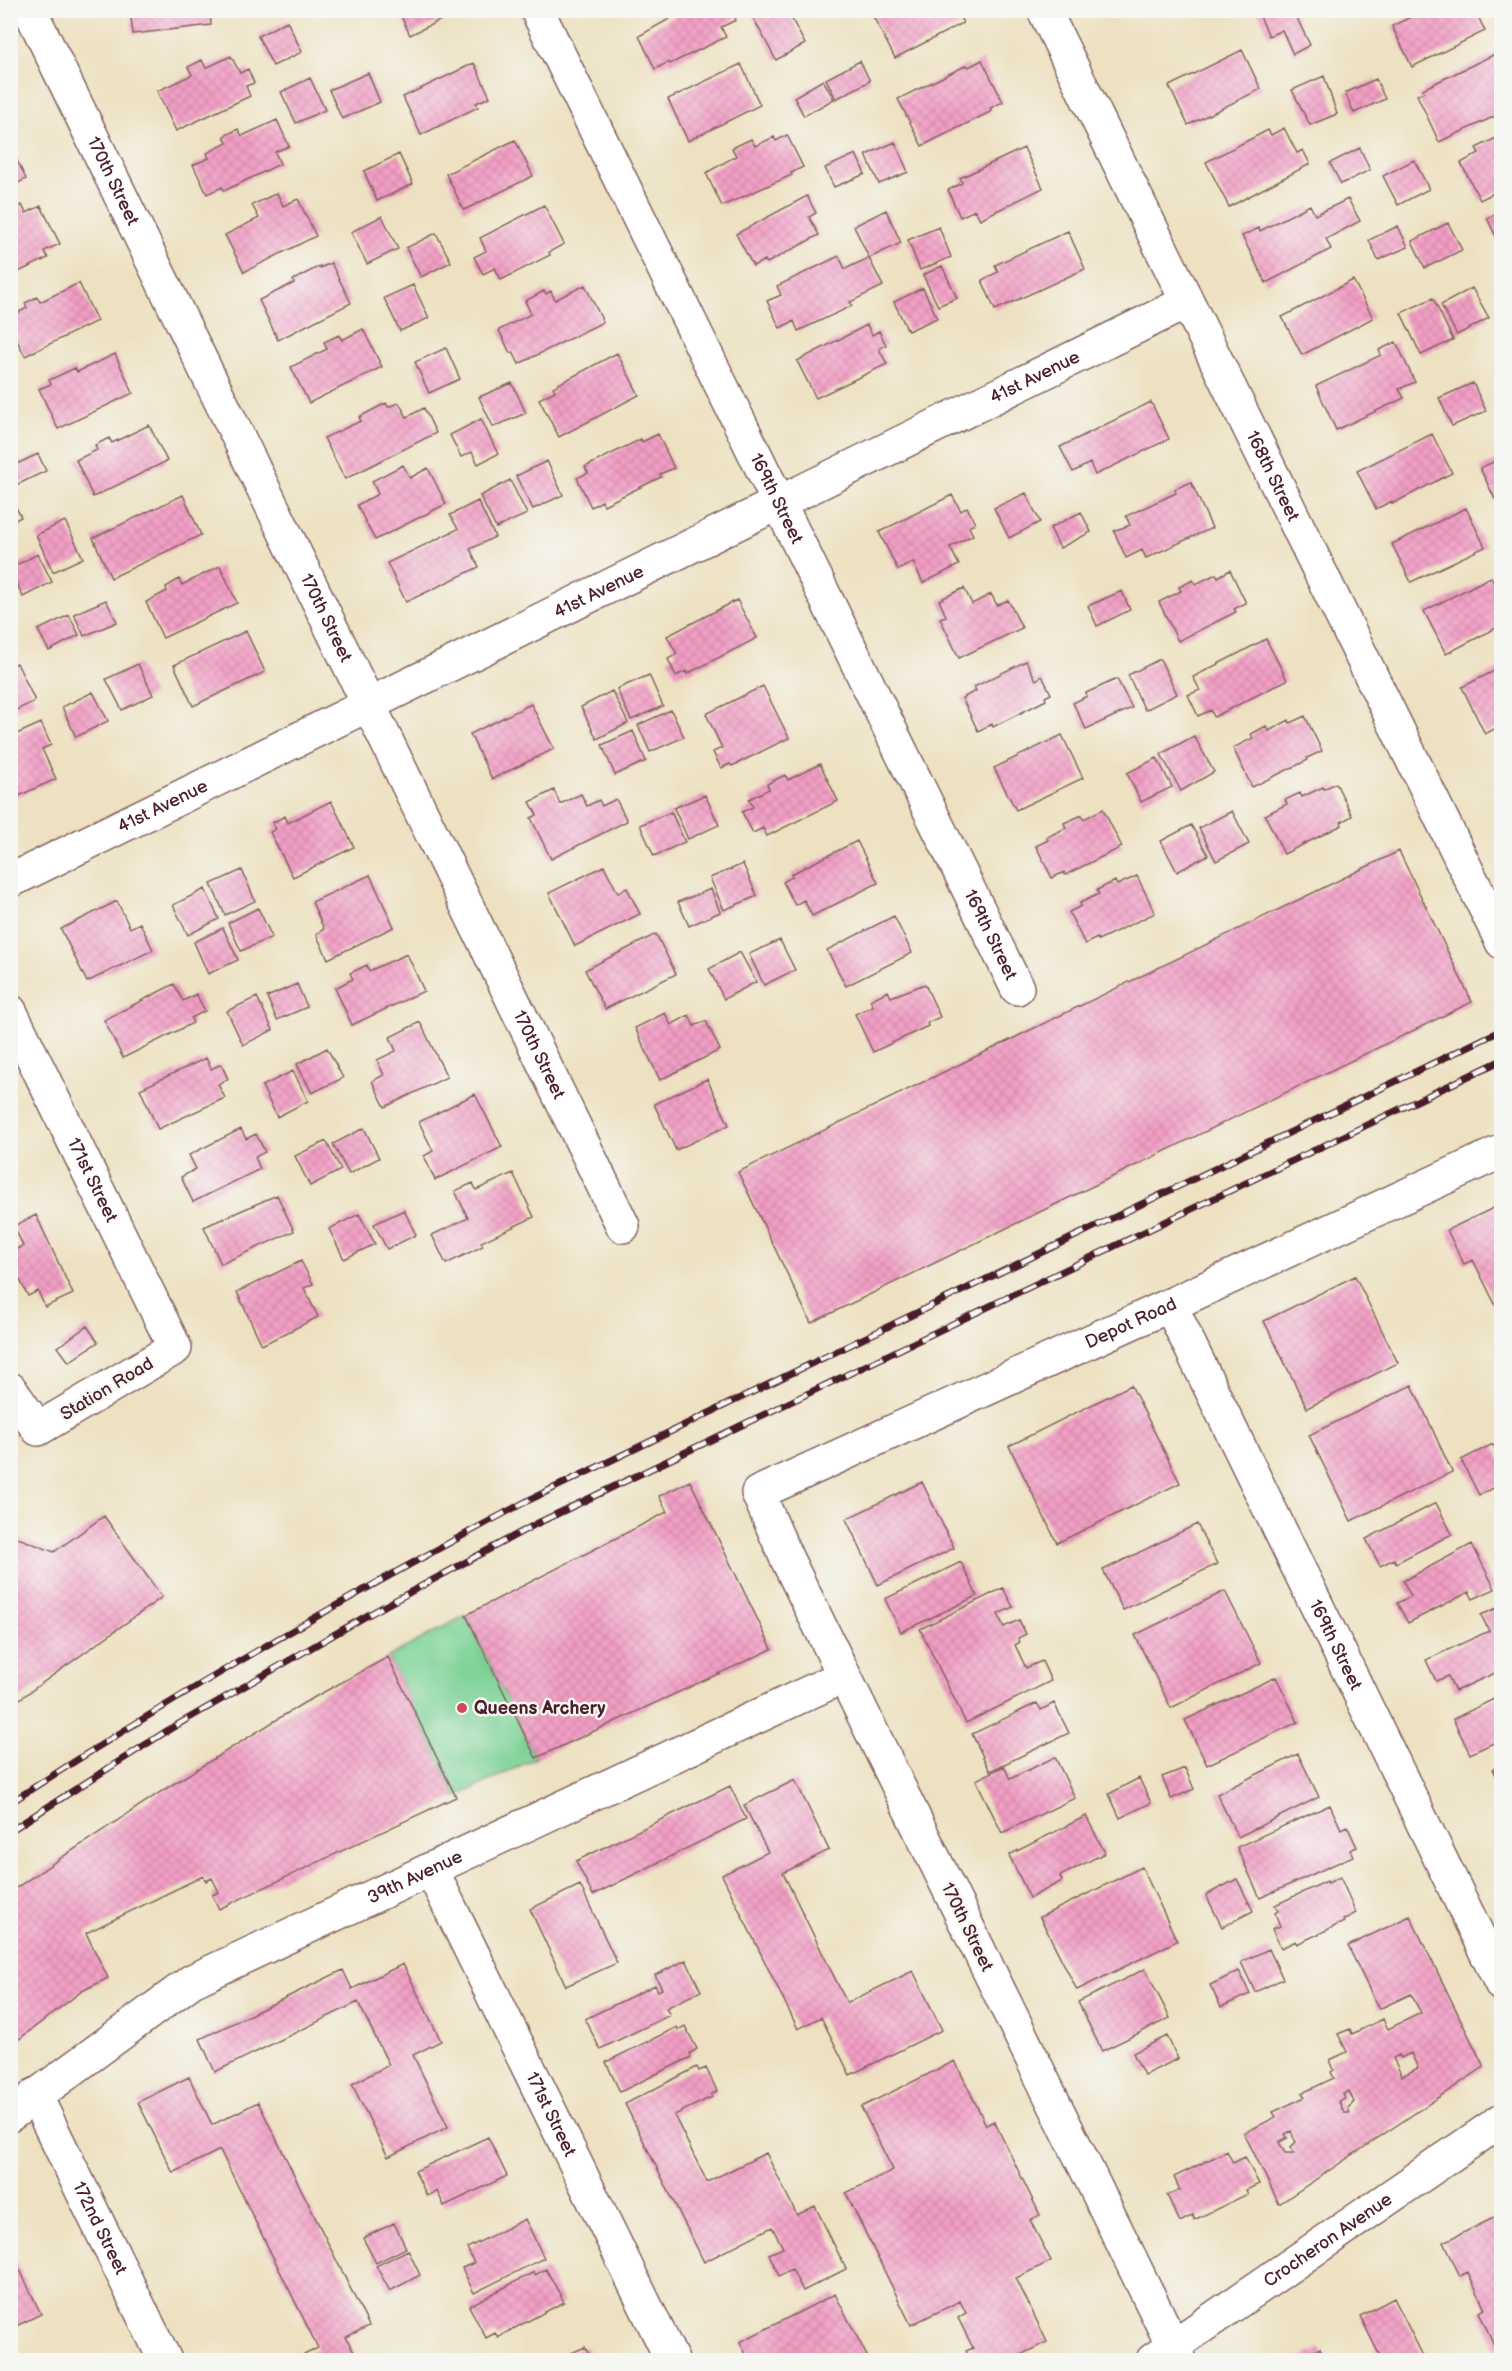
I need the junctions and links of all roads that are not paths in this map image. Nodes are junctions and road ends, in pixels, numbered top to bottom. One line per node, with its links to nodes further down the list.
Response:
1 (30, 10): 6 (street, 170th Street)
2 (537, 10): 5 (street, 169th Street)
3 (1044, 10): 4 (street, 168th Street)
4 (1187, 302): 5 (street, 41st Avenue); 8 (street, 168th Street)
5 (778, 503): 6 (street, 41st Avenue); 9 (street, 169th Street)
6 (369, 703): 7 (street, 41st Avenue); 12 (street, 170th Street)
7 (10, 880)
8 (1502, 942)
9 (1017, 988)
10 (10, 1011): 14 (street, 171st Street)
11 (1502, 1151): 13 (street, Depot Road)
12 (623, 1226)
13 (1170, 1305): 16 (street, Depot Road); 19 (street, 169th Street)
14 (175, 1348): 15 (street, Station Road)
15 (10, 1389)
16 (758, 1493): 17 (street, 170th Street)
17 (844, 1677): 18 (street, 39th Avenue); 22 (street, 170th Street)
18 (431, 1869): 20 (street, 39th Avenue); 24 (street, 171st Street)
19 (1502, 1985)
20 (23, 2105): 23 (street, 172nd Street)
21 (1502, 2120): 22 (street, Crocheron Avenue)
22 (1168, 2356)
23 (165, 2361)
24 (672, 2361)

